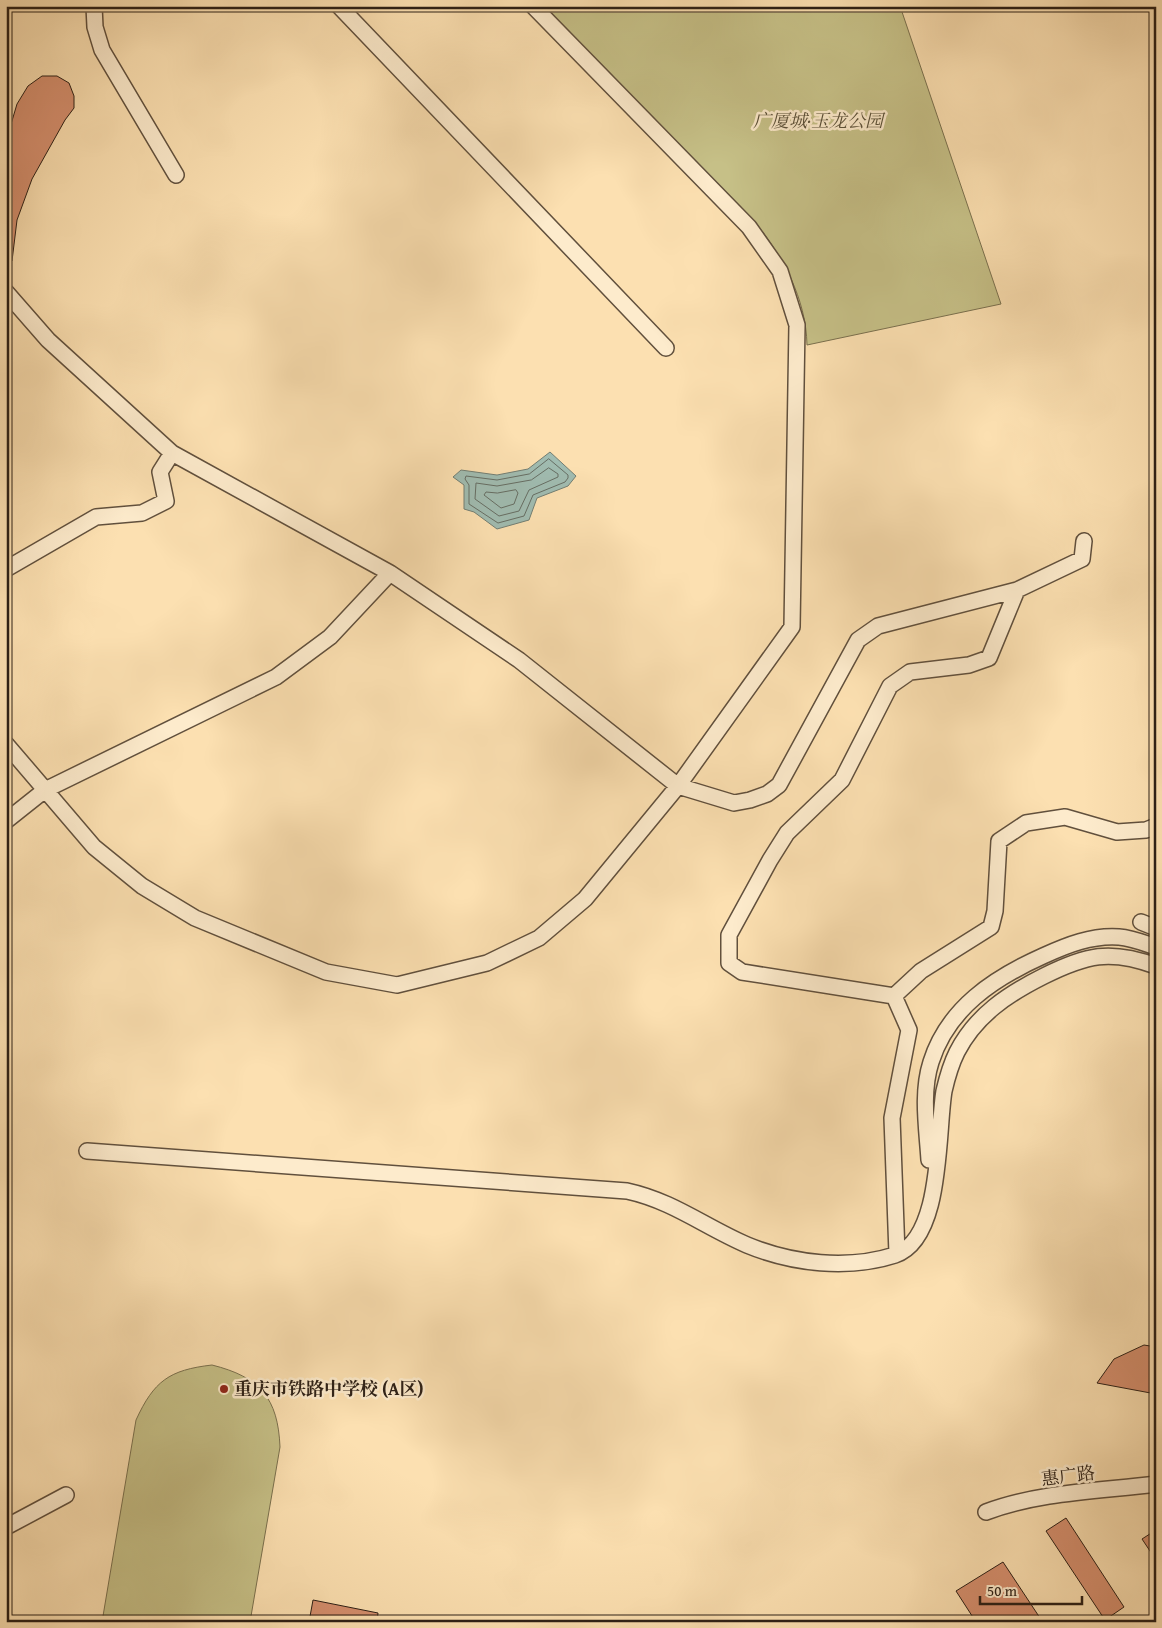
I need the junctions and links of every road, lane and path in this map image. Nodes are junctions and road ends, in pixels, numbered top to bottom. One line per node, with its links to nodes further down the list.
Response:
1 (94, 6): 4 (street)
2 (340, 6): 6 (street)
3 (533, 6): 13 (street)
4 (176, 175)
5 (6, 292): 7 (street)
6 (666, 348)
7 (172, 453): 9 (street); 10 (street)
8 (1084, 541): 11 (street)
9 (6, 569)
10 (390, 573): 13 (street); 14 (street)
11 (1017, 590): 13 (street); 21 (street)
12 (6, 744): 14 (street)
13 (678, 786): 14 (street)
14 (45, 790): 15 (street)
15 (6, 821)
16 (1156, 826): 21 (street)
17 (1141, 922): 18 (street)
18 (1156, 928)
19 (1156, 947): 23 (street)
20 (1156, 966): 23 (street)
21 (894, 996): 24 (street)
22 (87, 1151): 24 (street)
23 (932, 1197): 24 (street)
24 (898, 1254)
25 (1156, 1484): 27 (street, 惠广路)
26 (66, 1494): 28 (street)
27 (986, 1512)
28 (6, 1527)

